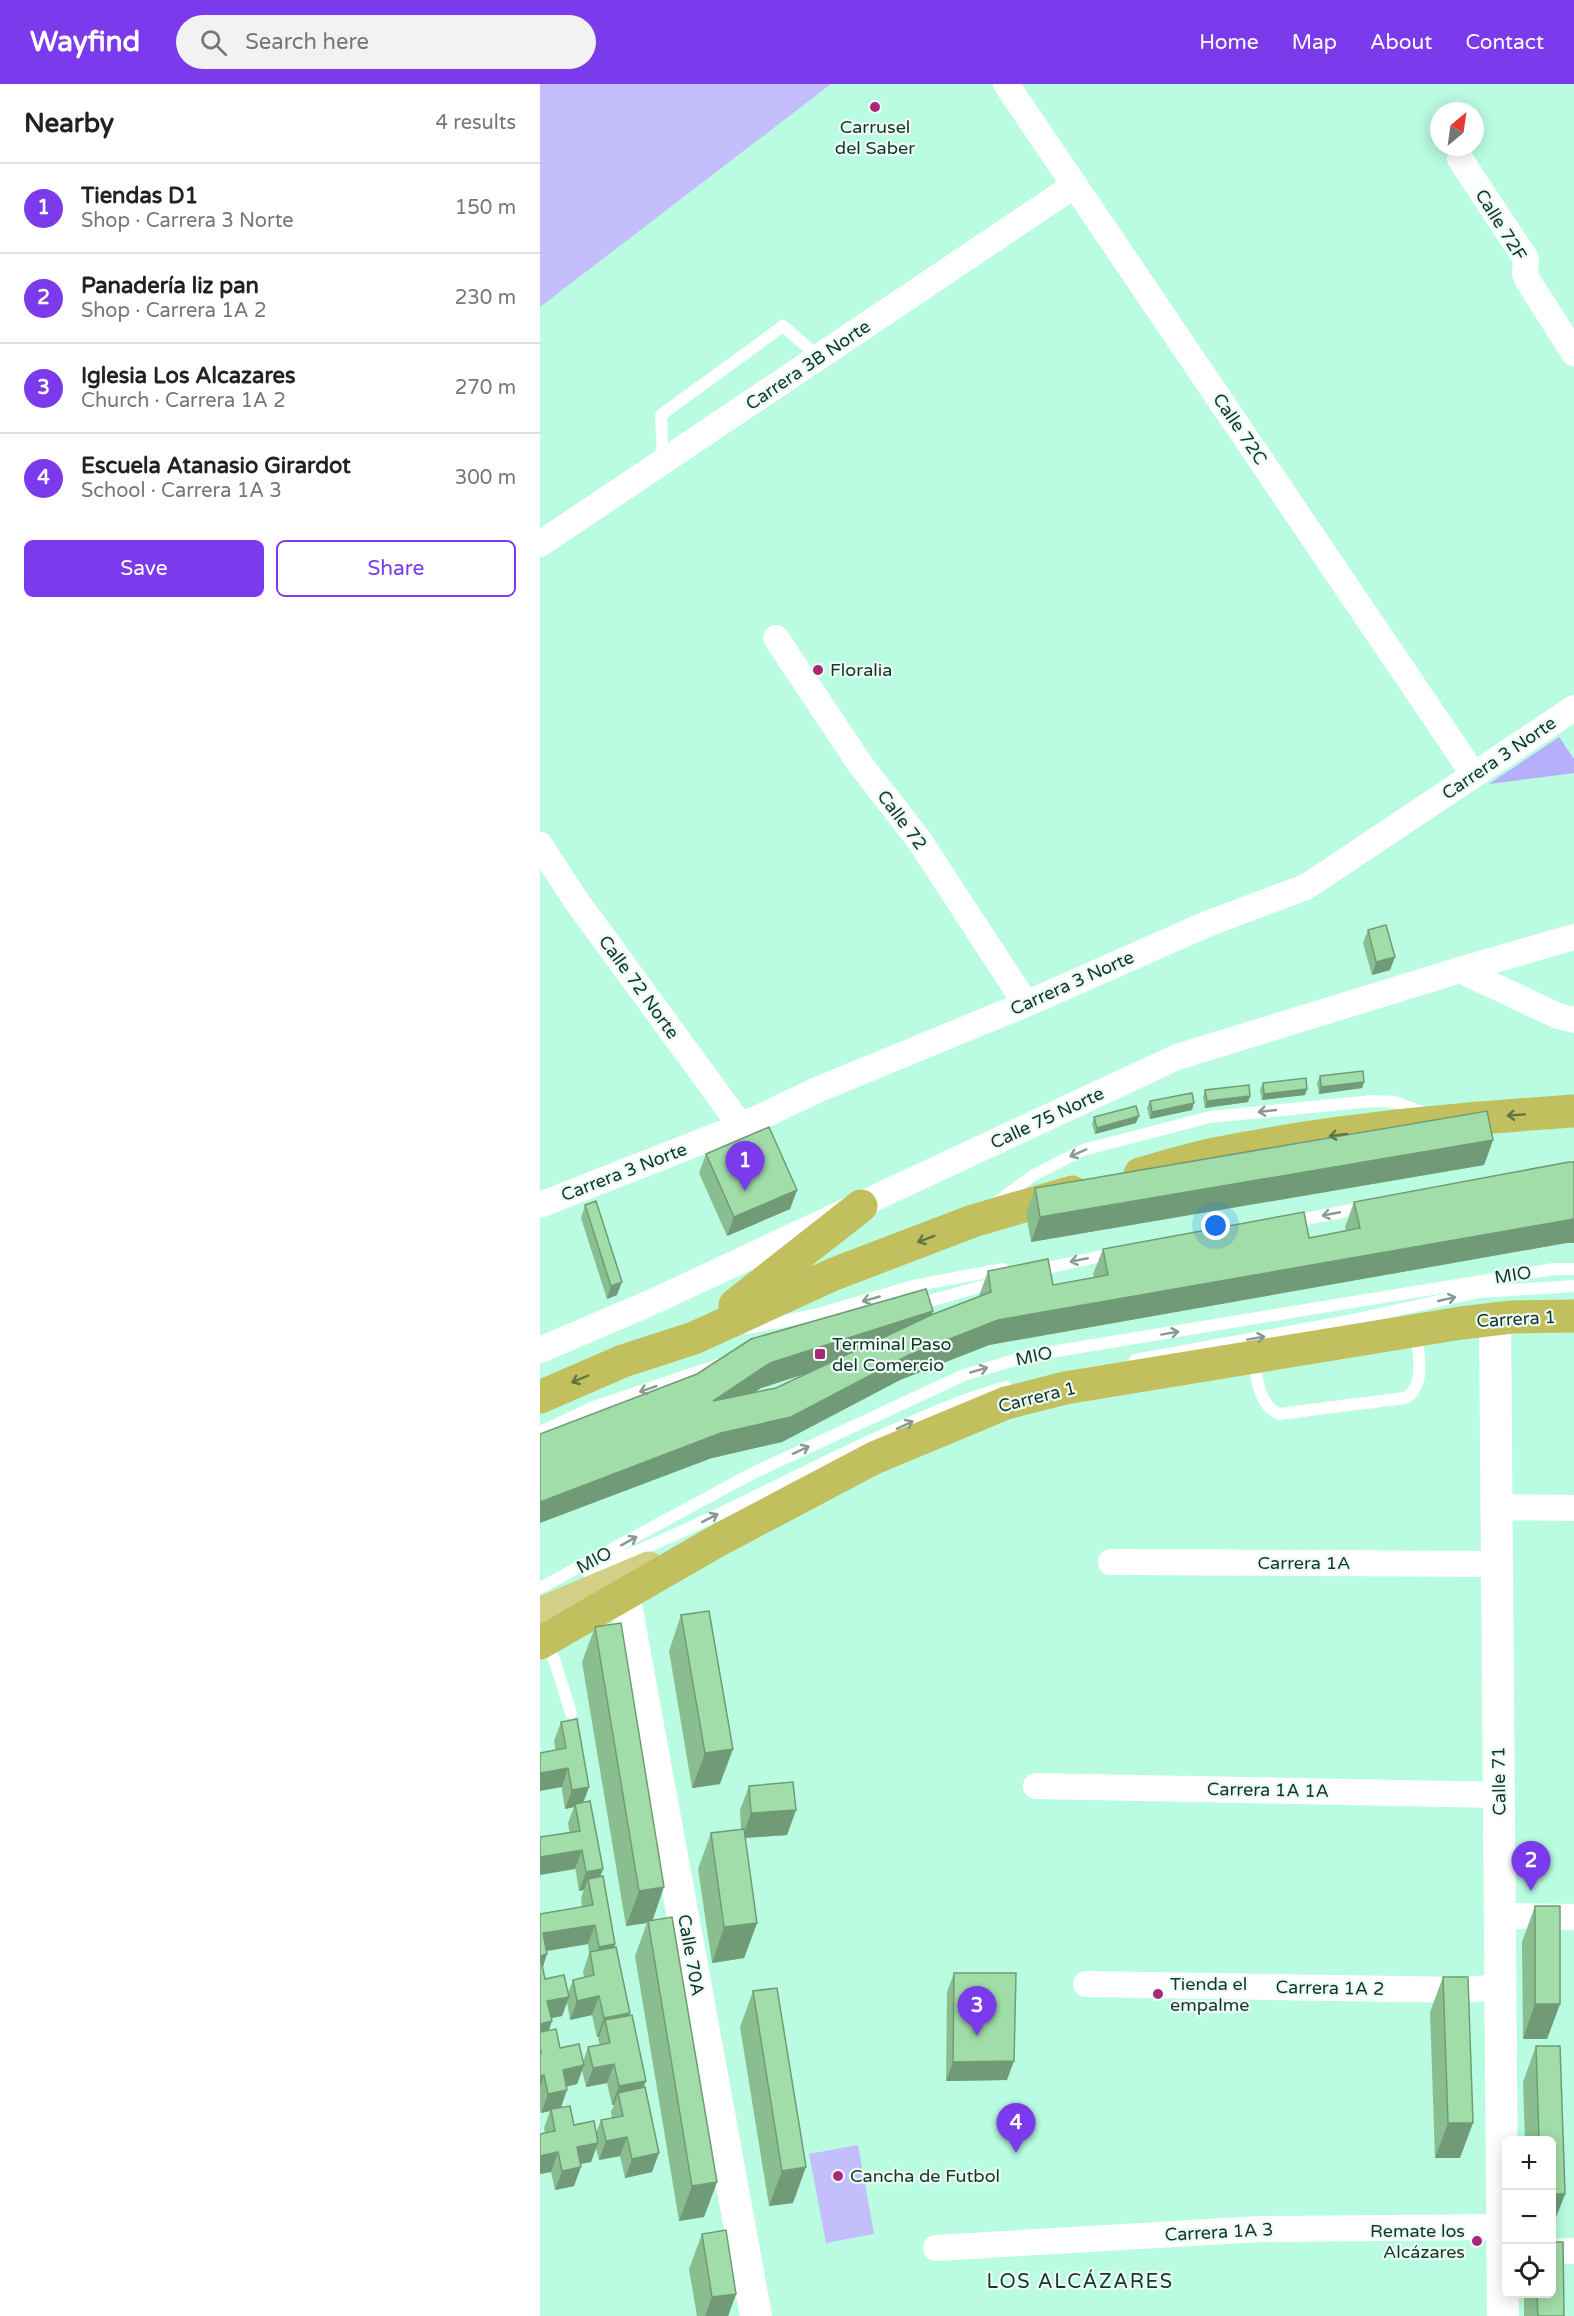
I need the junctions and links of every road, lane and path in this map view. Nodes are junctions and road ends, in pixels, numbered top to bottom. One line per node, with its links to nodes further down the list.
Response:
1 (1006, 84): 3 (street, Calle 72C)
2 (1460, 159): 4 (street, Calle 72F)
3 (1075, 186): 5 (street, Carrera 3B Norte); 10 (street, Calle 72C)
4 (1574, 353)
5 (819, 357): 6 (street, Carrera 3B Norte); 6 (lane)
6 (663, 462): 7 (street, Carrera 3B Norte)
7 (540, 544)
8 (776, 638): 14 (street, Calle 72)
9 (1574, 708): 10 (street, Carrera 3 Norte)
10 (1474, 775): 14 (street, Carrera 3 Norte)
11 (540, 845): 18 (street, Calle 72 Norte)
12 (1574, 937): 13 (street, Calle 75 Norte)
13 (1460, 970): 15 (street); 21 (street, Calle 75 Norte)
14 (1026, 1004): 18 (street, Carrera 3 Norte)
15 (1574, 1020)
16 (1574, 1111): 17 (highway, one-way to 17)
17 (1448, 1122): 22 (highway, one-way to 22); 22 (lane, one-way to 22)
18 (741, 1126): 19 (street, Carrera 3 Norte)
19 (540, 1205)
20 (1380, 1205): 23 (lane, one-way to 23)
21 (861, 1206): 32 (highway); 33 (street, Calle 75 Norte)
22 (973, 1221): 32 (highway, one-way to 32)
23 (1273, 1225)
24 (1131, 1250): 25 (lane, one-way to 25)
25 (1052, 1266): 28 (lane); 32 (lane, one-way to 32)
26 (1574, 1269): 47 (lane, MIO, one-way to 26)
27 (1574, 1286): 30 (lane, one-way to 27)
28 (907, 1307)
29 (1574, 1316): 31 (highway, Carrera 1)
30 (1416, 1318): 31 (highway, Carrera 1); 34 (highway, Carrera 1); 34 (lane); 35 (lane, one-way to 30)
31 (1495, 1319): 42 (street, Calle 71)
32 (694, 1338): 38 (highway, one-way to 38)
33 (540, 1350)
34 (1252, 1356): 39 (highway, Carrera 1)
35 (1127, 1362)
36 (726, 1363): 40 (lane, one-way to 40)
37 (1017, 1384): 41 (lane, one-way to 37)
38 (540, 1397)
39 (943, 1428): 41 (lane); 44 (highway, Carrera 1)
40 (540, 1432)
41 (838, 1455): 47 (lane, one-way to 41)
42 (1497, 1507): 43 (street); 46 (street, Calle 71)
43 (1574, 1508)
44 (717, 1541): 48 (highway); 49 (main road, Carrera 1)
45 (1111, 1562): 46 (street, Carrera 1A)
46 (1498, 1564): 52 (street, Calle 71)
47 (540, 1588)
48 (624, 1594): 49 (highway); 63 (street, Calle 70A)
49 (541, 1632): 50 (lane)
50 (570, 1713)
51 (1036, 1786): 52 (street, Carrera 1A 1A)
52 (1500, 1795): 53 (street, Calle 71)
53 (1500, 1916): 54 (street); 56 (street, Calle 71)
54 (1574, 1917)
55 (1086, 1984): 56 (street, Carrera 1A 2)
56 (1501, 1987): 57 (street, Calle 71)
57 (1503, 2190)
58 (1502, 2244): 59 (street, Carrera 1A 3)
59 (936, 2248)
60 (1556, 2252): 61 (street)
61 (1574, 2252)
62 (1503, 2298): 64 (street, Calle 71)
63 (756, 2316)
64 (1503, 2316)

